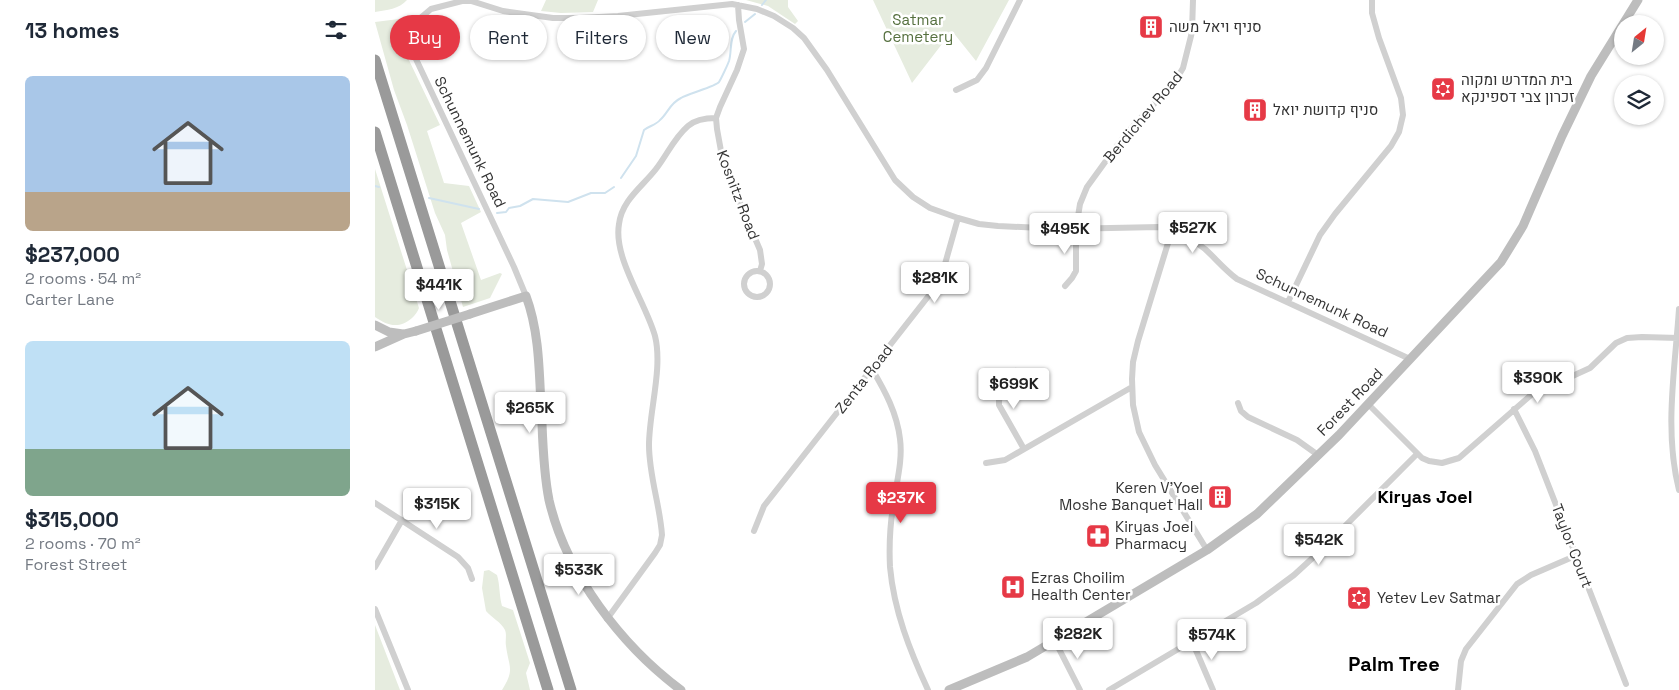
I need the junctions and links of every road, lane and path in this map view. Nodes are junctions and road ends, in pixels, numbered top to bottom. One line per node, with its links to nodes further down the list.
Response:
1 (466, 0): 6 (street, Schunnemunk Road); 16 (street, Schunnemunk Road)
2 (1020, 0): 8 (street)
3 (1193, 0): 12 (street, Berdichev Road)
4 (1371, 0): 17 (street)
5 (1638, 0): 23 (street, Forest Road)
6 (739, 5): 9 (street, Kosnitz Road); 11 (street, Schunnemunk Road)
7 (375, 60): 49 (highway)
8 (956, 90)
9 (716, 118): 14 (street, Kosnitz Road); 43 (street)
10 (375, 132): 48 (highway)
11 (957, 218): 12 (street, Schunnemunk Road); 24 (street, Zenta Road)
12 (1076, 229): 13 (street, Schunnemunk Road); 15 (street, Berdichev Road)
13 (1172, 230): 17 (street, Schunnemunk Road); 26 (street)
14 (760, 271): 14 (street, Kosnitz Road)
15 (1065, 286)
16 (526, 296): 20 (street, bridge); 43 (street)
17 (1288, 302): 23 (street, Schunnemunk Road)
18 (1679, 309): 21 (street)
19 (375, 325): 20 (street)
20 (404, 334): 22 (street)
21 (1678, 338): 29 (street); 34 (street)
22 (375, 347)
23 (1410, 359): 28 (street, Forest Road)
24 (871, 369): 37 (street, Zenta Road); 51 (street)
25 (1016, 371): 30 (street)
26 (1132, 387): 30 (street); 38 (street)
27 (1238, 403): 32 (street)
28 (1368, 404): 31 (street); 32 (street, Forest Road)
29 (1514, 409): 31 (street); 39 (street, Taylor Court)
30 (1024, 450): 33 (street)
31 (1417, 454): 45 (street)
32 (1319, 455): 38 (street, Forest Road)
33 (986, 463)
34 (1679, 490)
35 (375, 503): 36 (street)
36 (402, 520): 40 (street); 41 (street)
37 (753, 531)
38 (1207, 550): 44 (street, Forest Road)
39 (1575, 556): 46 (street, Taylor Court); 56 (street)
40 (375, 567)
41 (472, 580)
42 (375, 610): 47 (street)
43 (607, 619): 50 (street)
44 (1055, 640): 52 (street, Forest Road); 53 (street)
45 (1192, 641): 54 (street); 55 (street)
46 (1626, 684)
47 (409, 690)
48 (548, 690)
49 (571, 690)
50 (681, 690)
51 (929, 690)
52 (949, 690)
53 (1080, 690)
54 (1109, 690)
55 (1213, 690)
56 (1458, 690)

